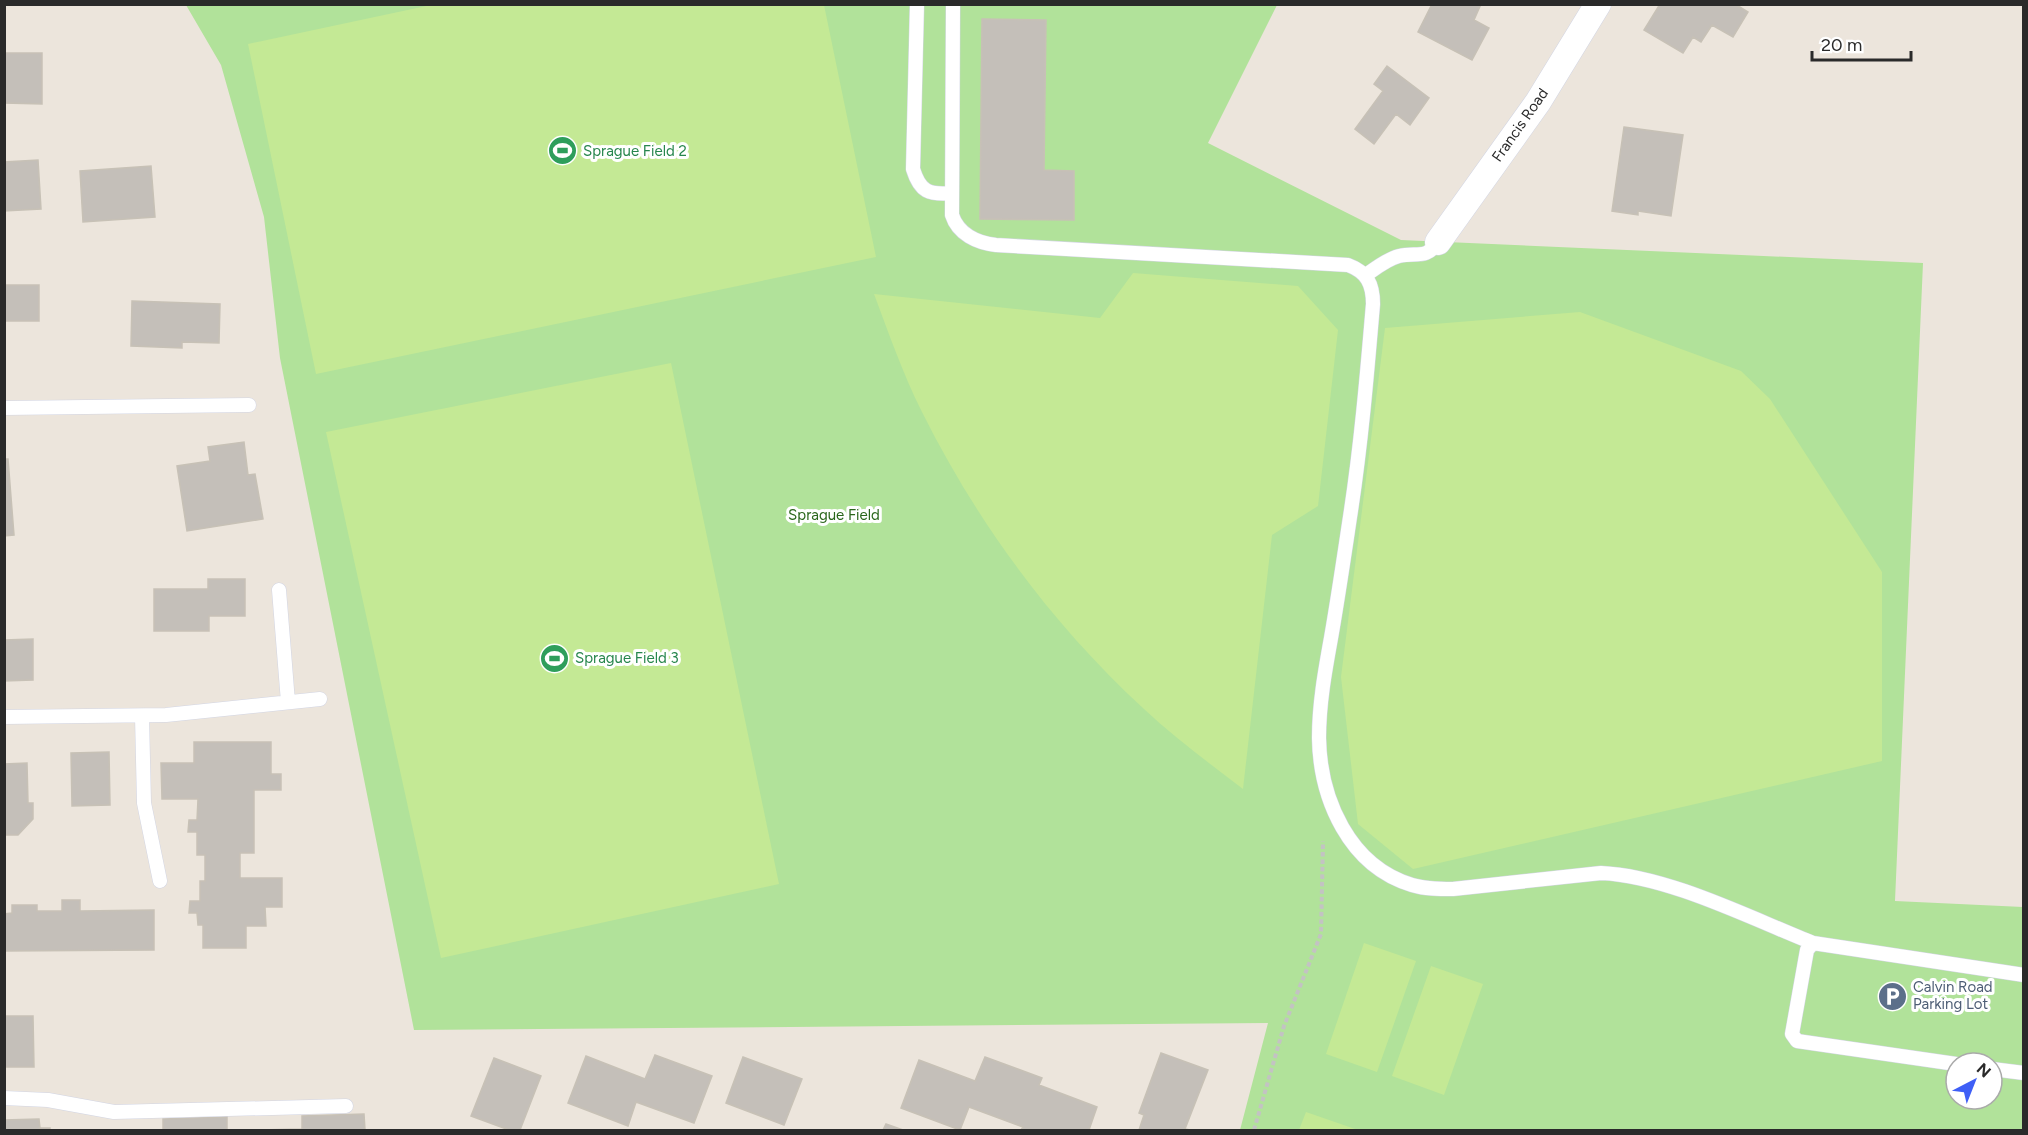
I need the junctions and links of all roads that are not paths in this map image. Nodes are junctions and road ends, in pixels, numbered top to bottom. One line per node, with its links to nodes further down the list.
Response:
1 (917, 4): 4 (lane)
2 (953, 4): 4 (lane)
3 (1598, 4): 5 (street, Francis Road)
4 (952, 193): 6 (lane)
5 (1438, 242): 6 (lane)
6 (1366, 275): 15 (lane)
7 (249, 405): 8 (lane)
8 (4, 408)
9 (279, 590): 11 (lane)
10 (320, 699): 11 (lane)
11 (288, 702): 12 (lane)
12 (142, 716): 13 (lane); 14 (lane)
13 (4, 717)
14 (160, 881)
15 (1813, 943): 16 (lane); 17 (lane)
16 (2024, 975)
17 (1944, 1062)
18 (2004, 1071): 19 (lane)
19 (2024, 1074)
20 (4, 1098): 21 (lane)
21 (346, 1106)

